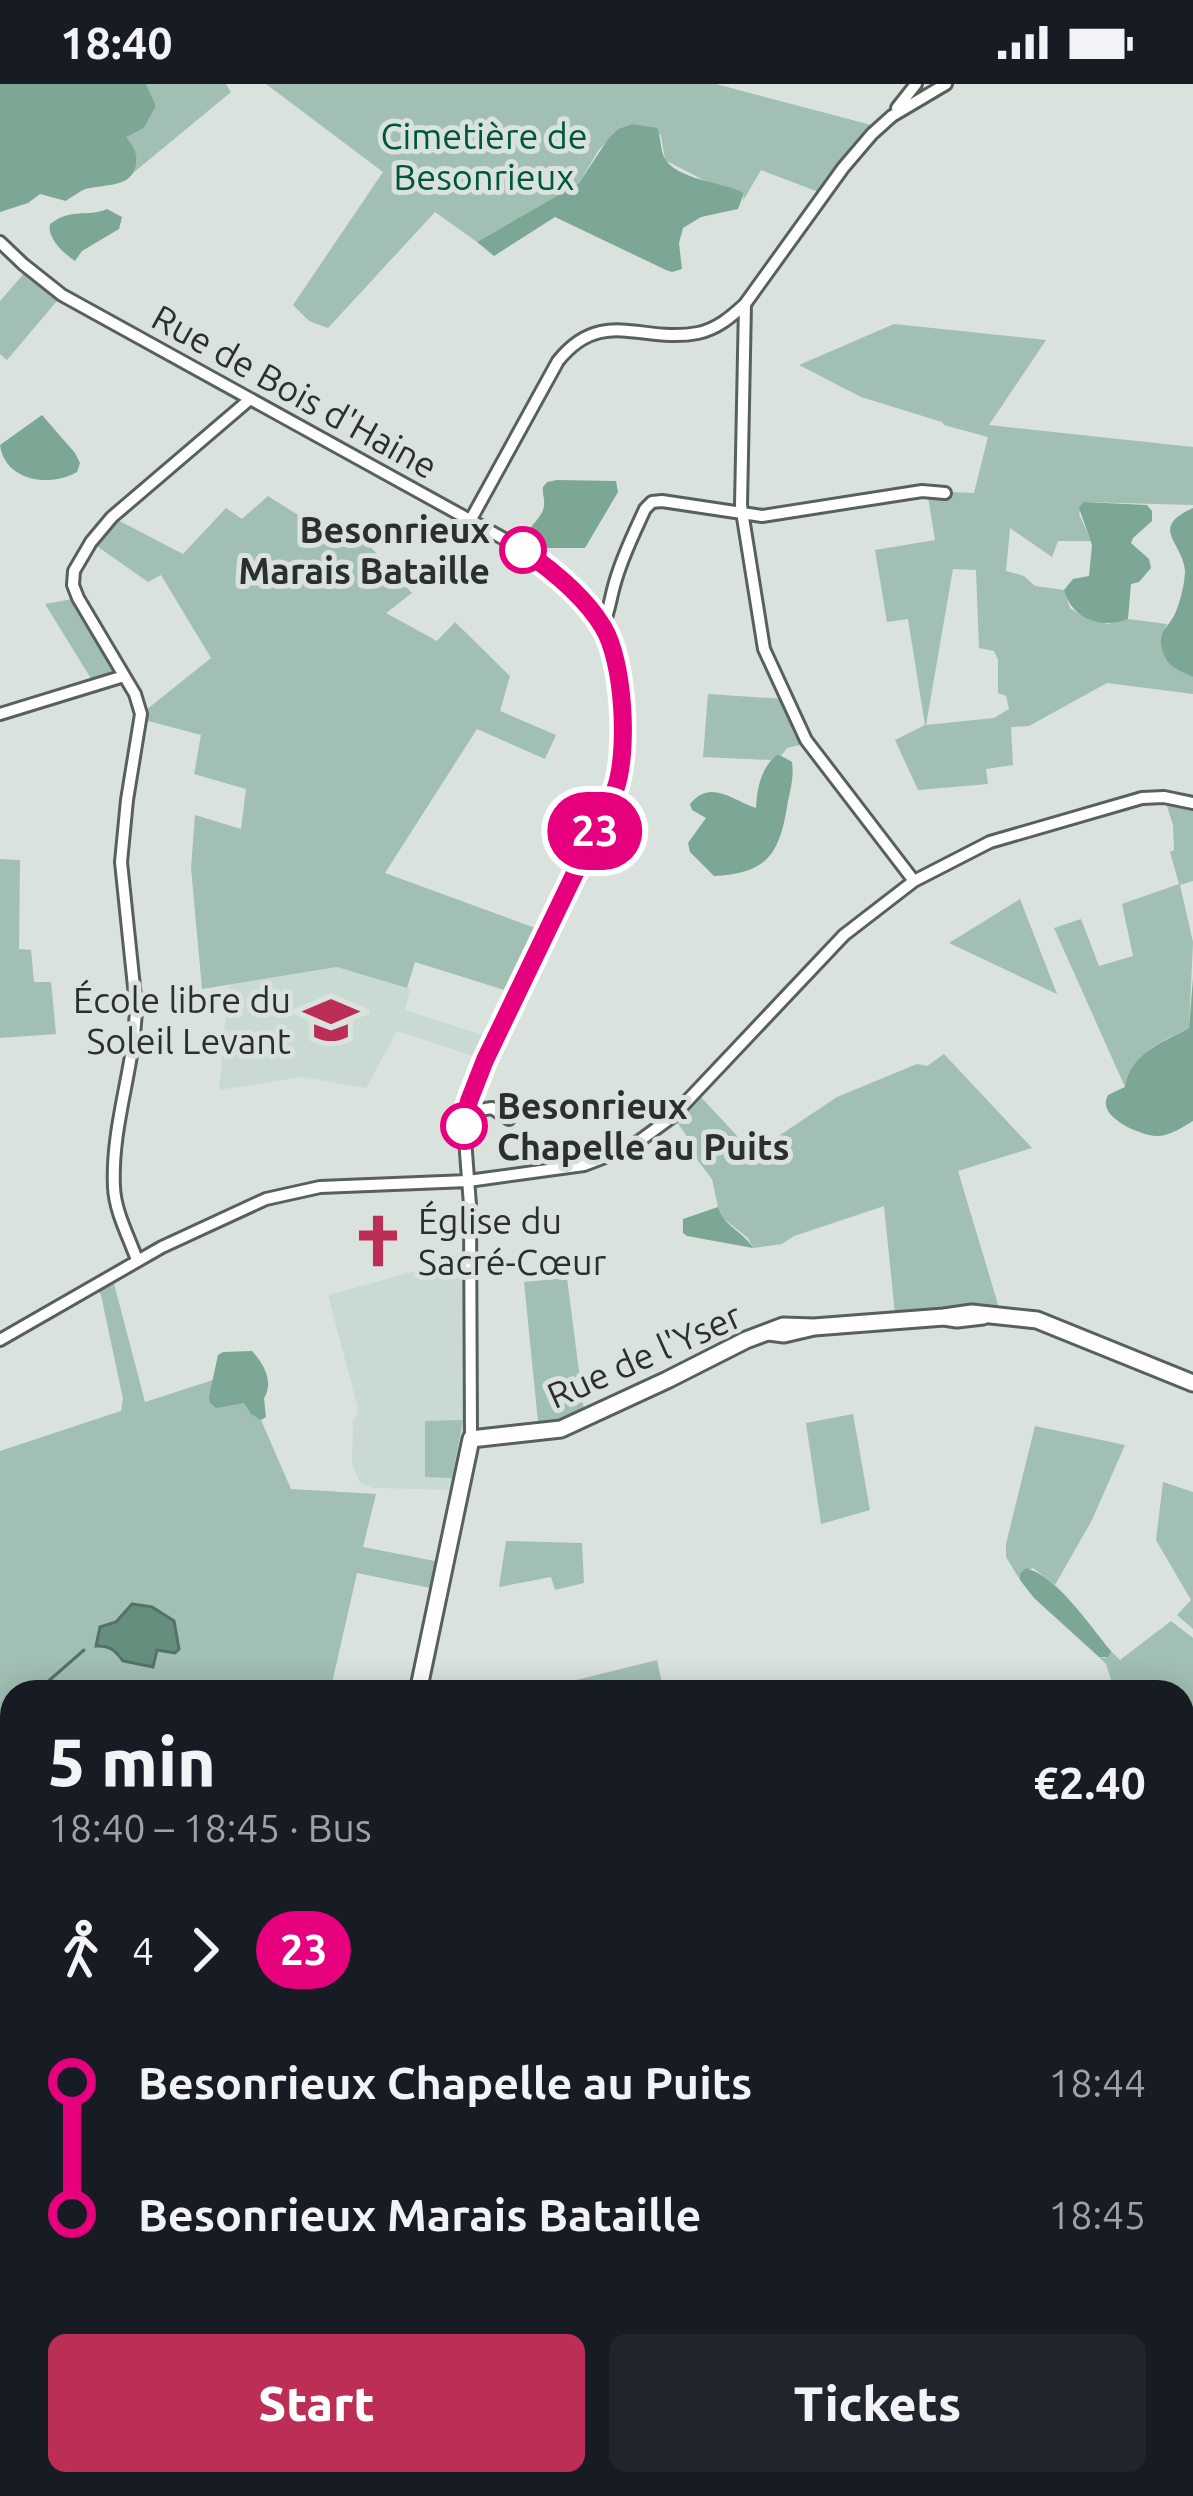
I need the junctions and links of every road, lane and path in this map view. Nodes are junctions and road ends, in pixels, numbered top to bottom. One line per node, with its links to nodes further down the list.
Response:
1 (916, 84): 3 (street)
2 (946, 84): 3 (street)
3 (892, 116): 5 (street)
4 (0, 242): 6 (street, Rue de Bois d'Haine)
5 (745, 304): 8 (street); 9 (street)
6 (249, 400): 9 (street, Rue de Bois d'Haine); 11 (street)
7 (945, 493): 8 (street)
8 (742, 514): 10 (street); 14 (street)
9 (470, 521): 10 (street, Rue de Bois d'Haine)
10 (603, 626): 15 (street, Rue de Bois d'Haine)
11 (124, 676): 12 (street); 18 (street)
12 (0, 714)
13 (1193, 803): 14 (street)
14 (914, 881): 17 (street)
15 (466, 1112): 16 (street); 17 (street, Rue de Bois d'Haine)
16 (509, 1119)
17 (468, 1181): 18 (street); 21 (street, Rue de Bois d'Haine)
18 (137, 1260): 19 (street)
19 (0, 1340)
20 (1193, 1383): 21 (street, Rue de l'Yser)
21 (471, 1439): 22 (street)
22 (421, 1680)

